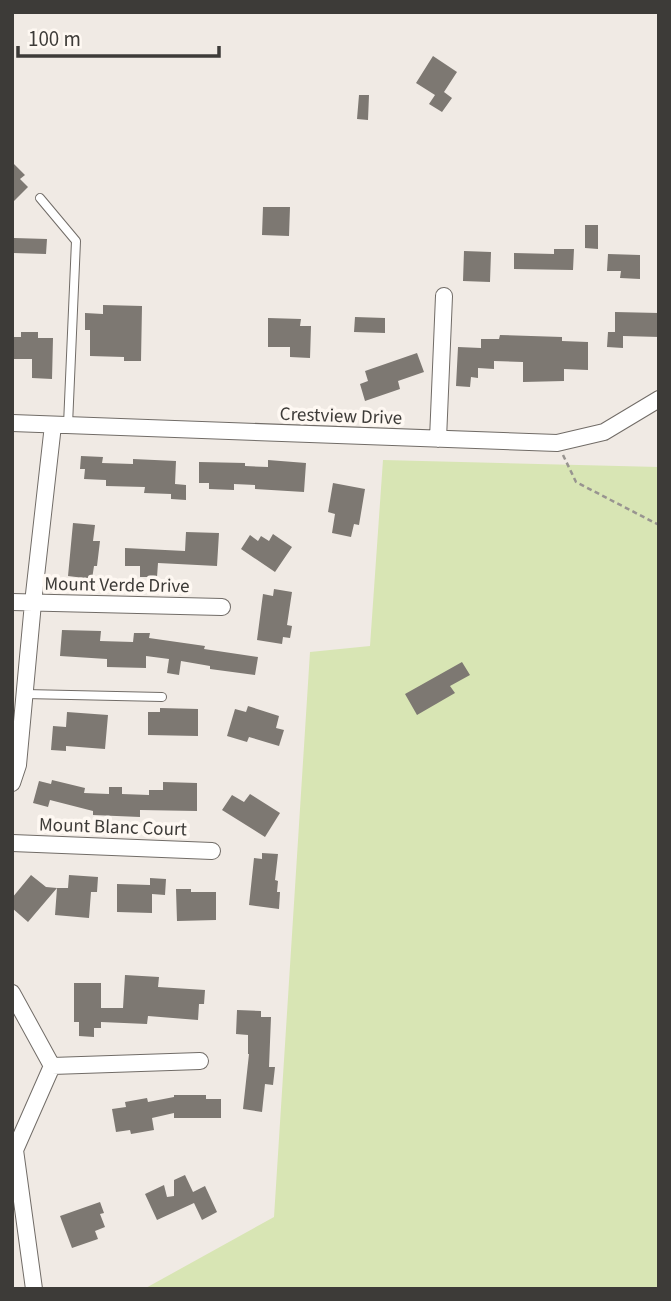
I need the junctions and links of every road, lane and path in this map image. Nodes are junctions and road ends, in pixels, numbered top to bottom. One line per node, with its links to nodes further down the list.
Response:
1 (40, 198): 5 (lane)
2 (444, 296): 6 (street)
3 (659, 399): 7 (street, Crestview Drive)
4 (12, 423): 5 (street, Crestview Drive)
5 (60, 425): 6 (street, Crestview Drive); 10 (street)
6 (438, 439): 7 (street, Crestview Drive)
7 (557, 443): 8 (path)
8 (659, 525)
9 (12, 602): 10 (street, Mount Verde Drive)
10 (33, 603): 11 (street, Mount Verde Drive); 12 (street)
11 (222, 607)
12 (25, 694): 13 (lane); 14 (street)
13 (162, 697)
14 (12, 783)
15 (12, 843): 16 (street, Mount Blanc Court)
16 (212, 851)
17 (12, 993): 19 (street)
18 (200, 1061): 19 (street)
19 (52, 1066): 20 (street)
20 (34, 1289)

